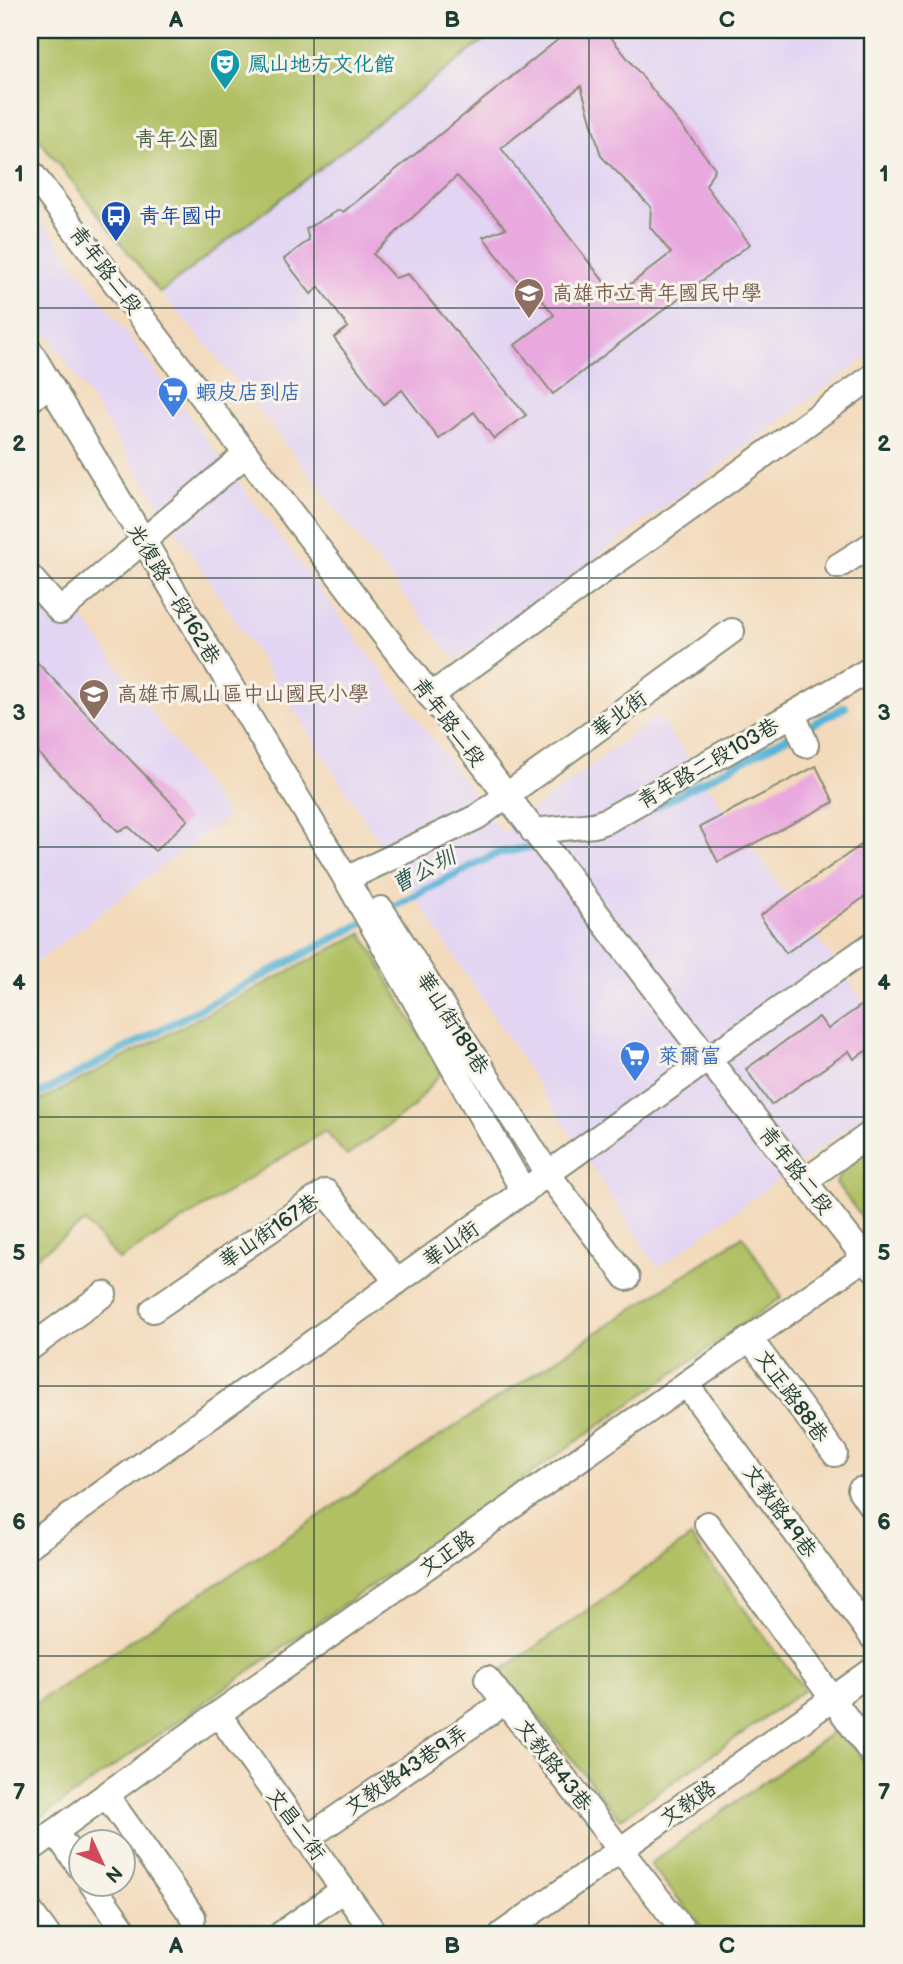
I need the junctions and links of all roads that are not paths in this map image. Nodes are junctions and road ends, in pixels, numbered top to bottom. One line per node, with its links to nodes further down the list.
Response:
1 (30, 171): 6 (street, 青年路二段)
2 (30, 351): 4 (street, 光復路一段162巷)
3 (873, 376): 13 (street)
4 (49, 384): 5 (street); 7 (street, 光復路一段162巷)
5 (30, 400)
6 (246, 454): 7 (street); 13 (street, 青年路二段)
7 (142, 542): 10 (street); 18 (street, 光復路一段162巷)
8 (873, 544): 9 (street)
9 (838, 566)
10 (30, 577)
11 (732, 631): 16 (street, 華北街)
12 (873, 668): 14 (street, 青年路二段103巷)
13 (430, 696): 16 (street, 青年路二段)
14 (793, 714): 15 (street); 17 (street, 青年路二段103巷)
15 (806, 745)
16 (507, 797): 17 (street, 青年路二段); 18 (street, 華北街)
17 (533, 831): 21 (street, 青年路二段)
18 (352, 876): 19 (street, 華山街189巷)
19 (376, 916): 23 (street, 華山街189巷); 25 (street)
20 (873, 944): 21 (street, 華山街)
21 (708, 1059): 23 (street, 華山街); 24 (street, 青年路二段)
22 (873, 1132): 24 (street)
23 (548, 1174): 25 (street, 華山街); 27 (street, 華山街189巷)
24 (805, 1181): 26 (street, 青年路二段)
25 (524, 1192): 28 (street, 華山街)
26 (871, 1259): 31 (street, 文正路)
27 (627, 1278)
28 (397, 1282): 30 (street, 華山街167巷); 36 (street, 華山街)
29 (104, 1294): 32 (street)
30 (153, 1310)
31 (750, 1339): 33 (street, 文正路); 34 (street, 文正路88巷)
32 (30, 1348)
33 (686, 1384): 37 (street, 文教路49巷); 42 (street, 文正路)
34 (835, 1454)
35 (707, 1524): 40 (street)
36 (30, 1545)
37 (873, 1638)
38 (873, 1670): 40 (street, 文教路)
39 (487, 1679): 41 (street, 文教路43巷)
40 (833, 1699): 43 (street); 49 (street, 文教路)
41 (505, 1702): 46 (street, 文教路43巷9弄); 49 (street, 文教路43巷)
42 (218, 1714): 44 (street, 文正路); 46 (street, 文昌二街)
43 (873, 1755)
44 (106, 1795): 45 (street, 文正路); 53 (street)
45 (55, 1832): 47 (street); 48 (street, 文正路)
46 (306, 1839): 50 (street, 文昌二街)
47 (66, 1847)
48 (30, 1850)
49 (621, 1850): 58 (street, 文教路); 59 (street, 文教路43巷)
50 (343, 1890): 56 (street); 57 (street, 文昌二街)
51 (102, 1898): 55 (street)
52 (30, 1911): 54 (street)
53 (193, 1917)
54 (47, 1934)
55 (127, 1934)
56 (281, 1934)
57 (375, 1934)
58 (502, 1934)
59 (686, 1934)

